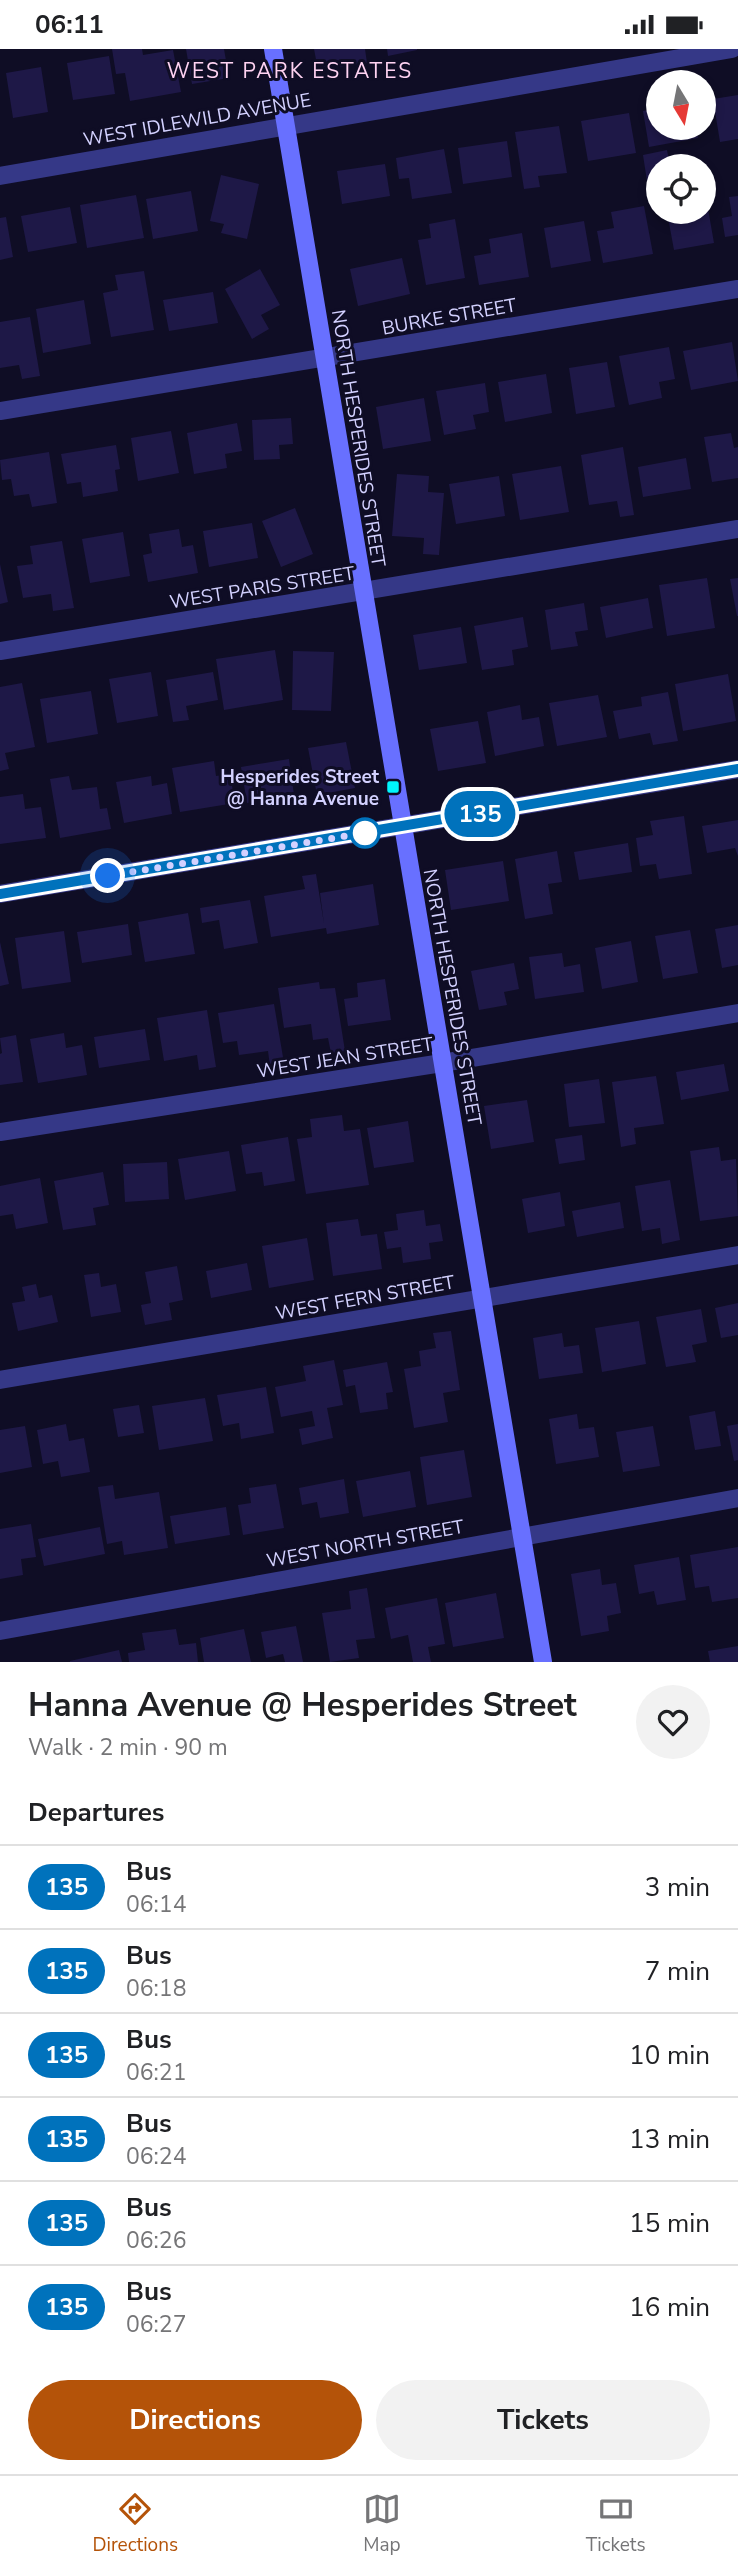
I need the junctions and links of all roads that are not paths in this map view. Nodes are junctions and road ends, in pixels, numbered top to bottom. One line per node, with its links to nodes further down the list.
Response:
1 (273, 49): 3 (street, NORTH HESPERIDES STREET)
2 (732, 49): 3 (street, WEST IDLEWILD AVENUE)
3 (285, 125): 4 (street, WEST IDLEWILD AVENUE); 6 (street, NORTH HESPERIDES STREET)
4 (0, 176)
5 (738, 289): 6 (street, BURKE STREET)
6 (325, 358): 7 (street, BURKE STREET); 9 (street, NORTH HESPERIDES STREET)
7 (0, 411)
8 (738, 529): 9 (street, WEST PARIS STREET)
9 (363, 592): 10 (street, WEST PARIS STREET); 12 (street, NORTH HESPERIDES STREET)
10 (0, 650)
11 (738, 769): 12 (street)
12 (403, 827): 13 (street); 15 (street, NORTH HESPERIDES STREET)
13 (0, 894)
14 (738, 1013): 15 (street, WEST JEAN STREET)
15 (442, 1063): 16 (street, WEST JEAN STREET); 18 (street, NORTH HESPERIDES STREET)
16 (0, 1132)
17 (738, 1255): 18 (street, WEST FERN STREET)
18 (484, 1298): 19 (street, WEST FERN STREET); 21 (street, NORTH HESPERIDES STREET)
19 (0, 1380)
20 (738, 1498): 21 (street, WEST NORTH STREET)
21 (523, 1535): 22 (street, WEST NORTH STREET); 23 (street, NORTH HESPERIDES STREET)
22 (0, 1631)
23 (543, 1662)

